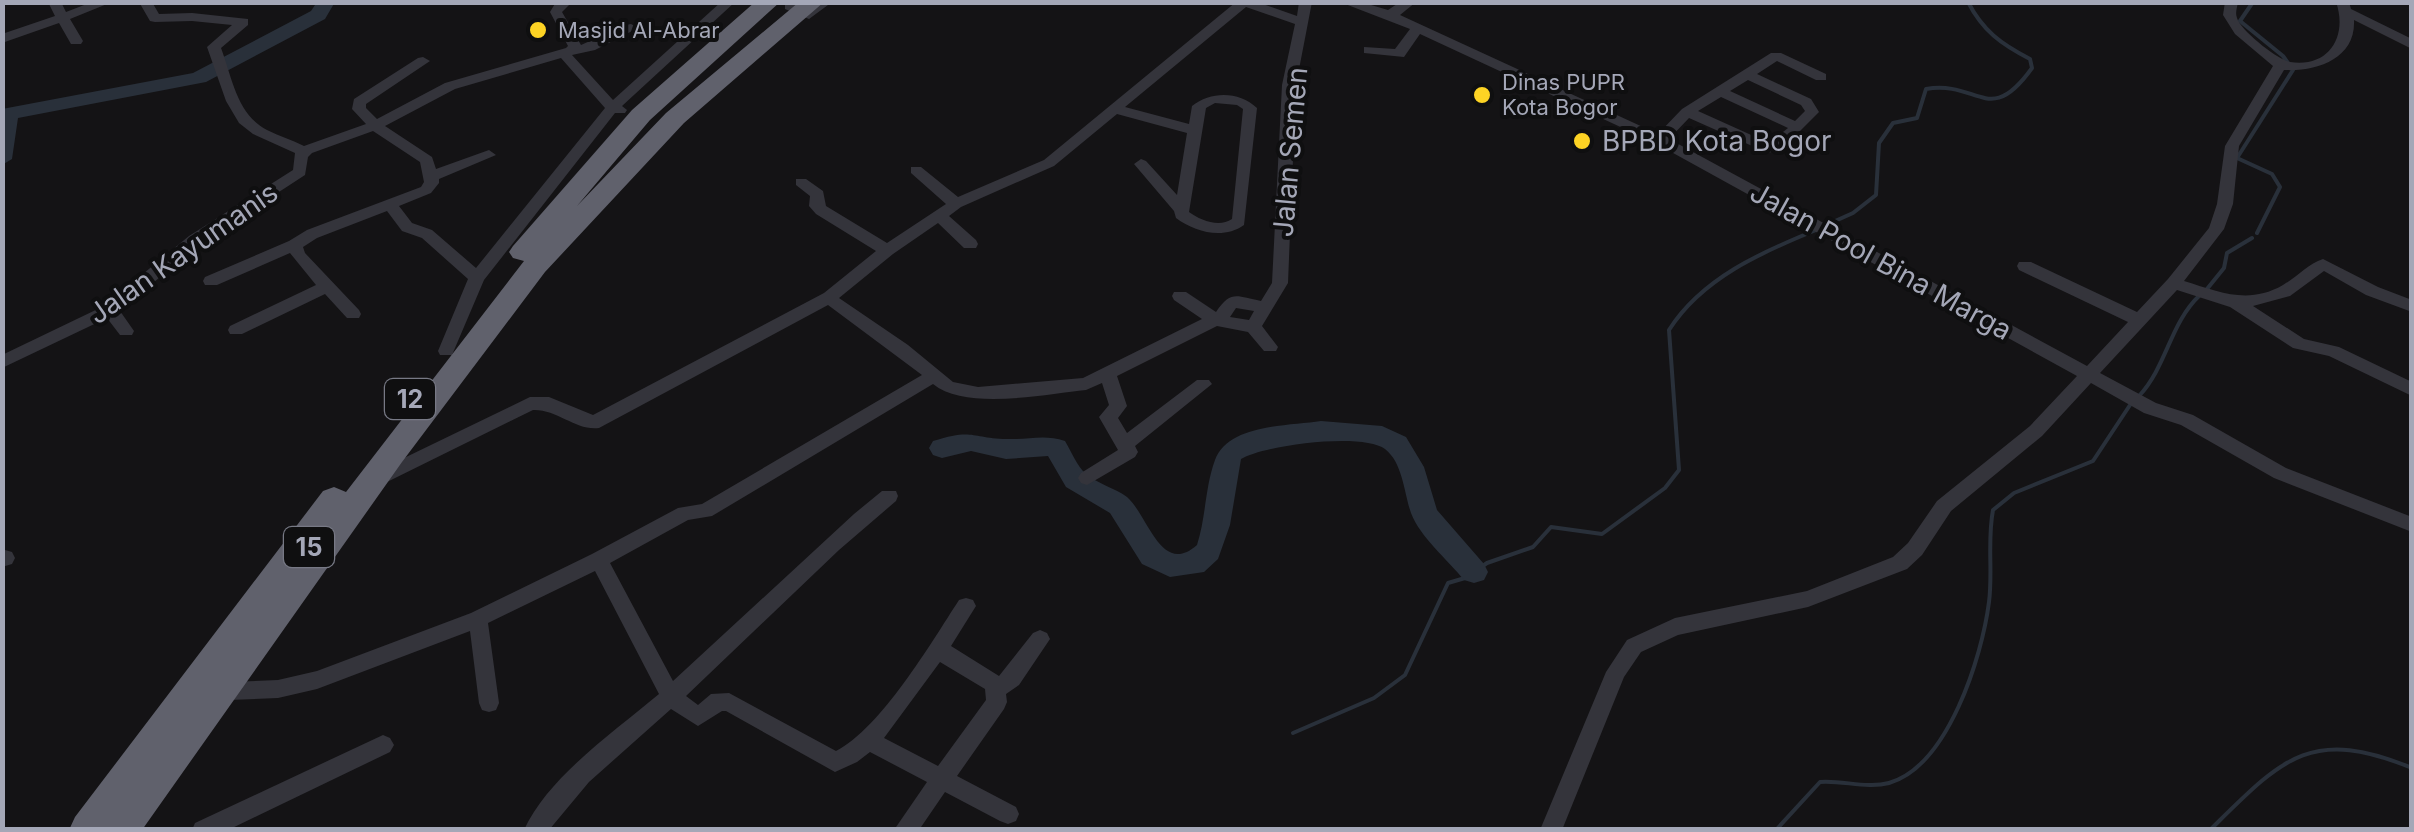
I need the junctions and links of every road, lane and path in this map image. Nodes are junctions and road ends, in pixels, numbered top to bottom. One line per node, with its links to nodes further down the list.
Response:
1 (54, 2): 16 (street)
2 (106, 2): 16 (street)
3 (145, 2): 37 (street)
4 (566, 2): 24 (street)
5 (730, 2): 31 (street)
6 (740, 2): 51 (highway)
7 (826, 2): 13 (street)
8 (1306, 2): 17 (street)
9 (1410, 2): 15 (street)
10 (2232, 2): 25 (street)
11 (1243, 3): 17 (street); 30 (street)
12 (1357, 3): 15 (street, Jalan Pool Bina Marga)
13 (795, 6): 31 (highway, 12); 43 (highway, 12); 51 (highway)
14 (2346, 8): 22 (street); 25 (street)
15 (1390, 15): 19 (street, Jalan Pool Bina Marga)
16 (64, 17): 20 (street); 21 (street)
17 (1301, 22): 61 (street, Jalan Semen)
18 (630, 28): 24 (street)
19 (1418, 28): 23 (street); 36 (street, Jalan Pool Bina Marga)
20 (2, 39)
21 (76, 41)
22 (2412, 44)
23 (1369, 50)
24 (568, 53): 28 (street); 31 (street)
25 (2289, 66): 55 (street)
26 (1746, 74): 27 (street); 29 (street); 34 (street)
27 (1821, 77)
28 (450, 86): 33 (street); 33 (street)
29 (1718, 91): 32 (street); 34 (street)
30 (1115, 109): 35 (street); 45 (street)
31 (626, 112): 43 (highway, 12); 53 (street)
32 (1683, 115): 34 (street); 36 (street)
33 (374, 126): 37 (street); 41 (street)
34 (1796, 127)
35 (1194, 130): 46 (street); 46 (street)
36 (1652, 136): 74 (street, Jalan Pool Bina Marga)
37 (303, 152): 62 (street, Jalan Kayumanis)
38 (489, 154): 41 (street)
39 (1141, 164): 46 (street)
40 (916, 170): 45 (street)
41 (432, 176): 44 (street)
42 (801, 182): 50 (street)
43 (589, 186): 70 (highway, 12); 78 (highway, 12)
44 (390, 204): 49 (street); 53 (street)
45 (956, 204): 47 (street)
46 (1180, 208)
47 (939, 215): 48 (street); 50 (street)
48 (970, 244)
49 (296, 245): 54 (street); 56 (street)
50 (887, 250): 58 (street)
51 (527, 265): 96 (highway, 15); 97 (highway, 15)
52 (2025, 266): 64 (street)
53 (477, 278): 70 (street)
54 (211, 281)
55 (2174, 283): 59 (street); 64 (street)
56 (325, 287): 63 (street); 67 (street)
57 (1180, 296): 65 (street)
58 (830, 297): 73 (street); 78 (street)
59 (2236, 303): 60 (street); 76 (street)
60 (2412, 306)
61 (1266, 308): 65 (street); 66 (street)
62 (110, 310): 68 (street); 71 (street, Jalan Kayumanis)
63 (353, 314)
64 (2137, 319): 74 (street)
65 (1217, 320): 66 (street); 72 (street)
66 (1253, 327): 69 (street)
67 (236, 330)
68 (126, 331)
69 (1270, 347)
70 (446, 351): 95 (highway, 12)
71 (2, 362)
72 (1108, 374): 73 (street); 77 (street)
73 (934, 376): 82 (street)
74 (2096, 380): 81 (street, Jalan Pool Bina Marga); 102 (street)
75 (1203, 384): 77 (street)
76 (2412, 390)
77 (1124, 444): 79 (street)
78 (380, 478): 88 (highway, 12)
79 (1087, 478)
80 (888, 496): 89 (street)
81 (2410, 527)
82 (599, 560): 84 (street); 89 (street)
83 (966, 606): 86 (street)
84 (478, 619): 88 (street); 90 (street)
85 (1040, 639): 87 (street)
86 (940, 646): 87 (street); 91 (street)
87 (997, 689): 93 (street)
88 (229, 692): 98 (highway, 12)
89 (671, 697): 91 (street); 100 (street)
90 (489, 703)
91 (868, 740): 93 (street)
92 (383, 746): 99 (street)
93 (940, 779): 94 (street); 101 (street)
94 (1008, 814)
95 (88, 830)
96 (98, 830)
97 (119, 830)
98 (129, 830)
99 (203, 830)
100 (536, 830)
101 (905, 830)
102 (1551, 830)

